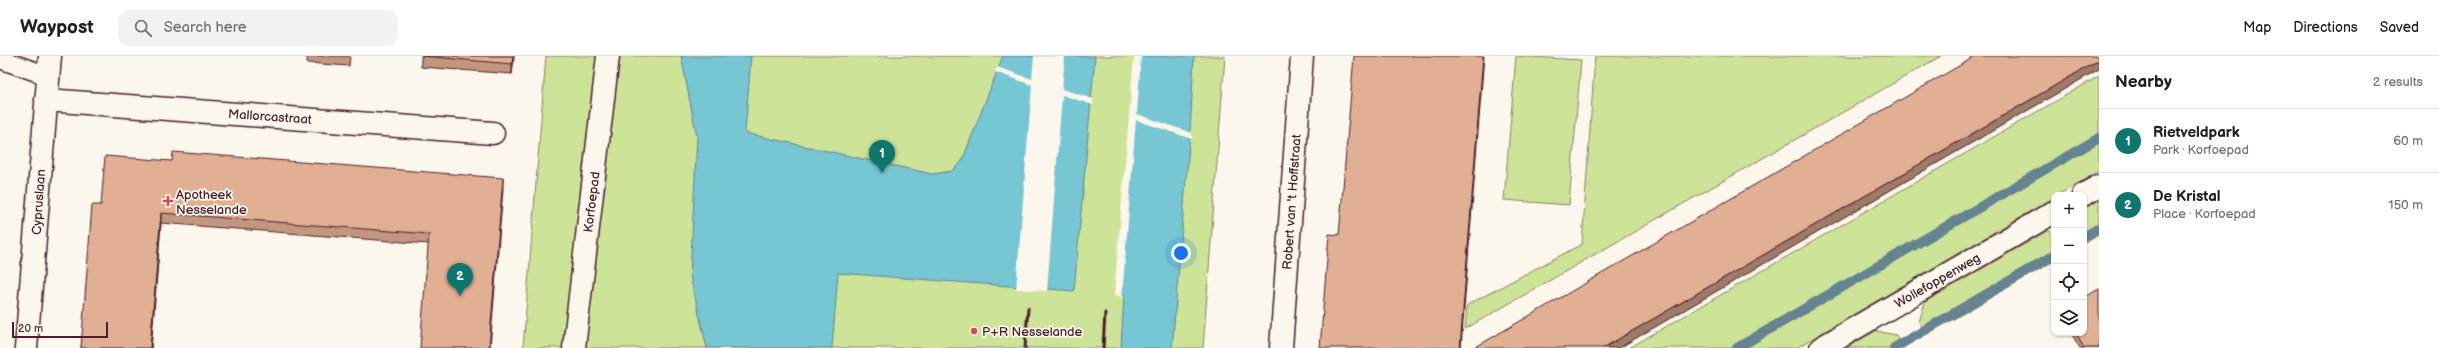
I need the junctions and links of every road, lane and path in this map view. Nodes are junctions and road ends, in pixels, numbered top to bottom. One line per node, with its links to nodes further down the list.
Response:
1 (608, 56): 11 (street, Korfoepad)
2 (1302, 56): 12 (street, Robert van 't Hoffstraat)
3 (0, 59): 4 (lane)
4 (49, 66): 5 (street, Cypruslaan)
5 (46, 100): 6 (street, Mallorcastraat); 10 (street, Cypruslaan)
6 (493, 133)
7 (2099, 186): 8 (street)
8 (2087, 193)
9 (2051, 214): 13 (street, Wollefoppenweg)
10 (26, 348)
11 (574, 348)
12 (1281, 348)
13 (1821, 348)

